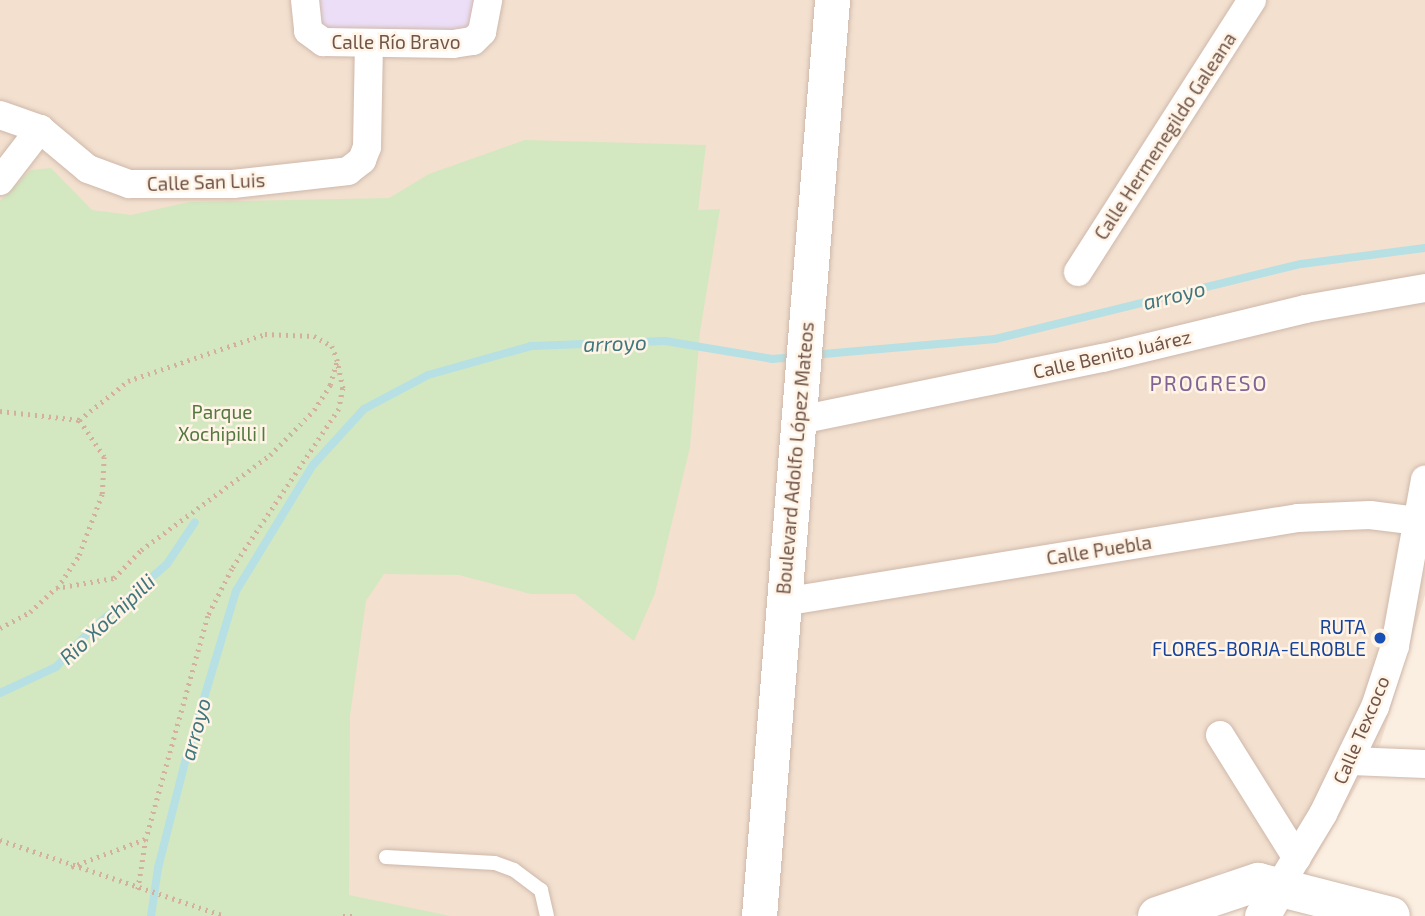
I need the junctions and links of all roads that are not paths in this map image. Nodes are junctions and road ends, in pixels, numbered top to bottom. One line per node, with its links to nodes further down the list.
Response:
1 (305, 0): 5 (street, Calle Río Bravo)
2 (488, 0): 5 (street, Calle Río Bravo)
3 (832, 0): 11 (street, Boulevard Adolfo López Mateos)
4 (1252, 0): 9 (street, Calle Hermenegildo Galeana)
5 (369, 44): 7 (street, Calle San Luis)
6 (0, 115): 7 (street, Calle San Luis)
7 (40, 129): 8 (street)
8 (0, 181)
9 (1078, 272)
10 (1425, 288): 11 (street, Calle Benito Juárez)
11 (800, 414): 15 (street, Boulevard Adolfo López Mateos)
12 (1425, 480): 13 (street, Calle Texcoco)
13 (1418, 521): 14 (street, Calle Texcoco); 15 (street, Calle Puebla)
14 (1415, 594): 17 (street, Calle Texcoco)
15 (782, 602): 22 (street, Boulevard Adolfo López Mateos)
16 (1220, 735): 20 (street)
17 (1351, 761): 18 (street); 20 (street, Calle Texcoco)
18 (1425, 764)
19 (386, 857): 21 (lane)
20 (1280, 886): 23 (main road); 24 (main road)
21 (547, 916)
22 (759, 916)
23 (1157, 916)
24 (1391, 916)

